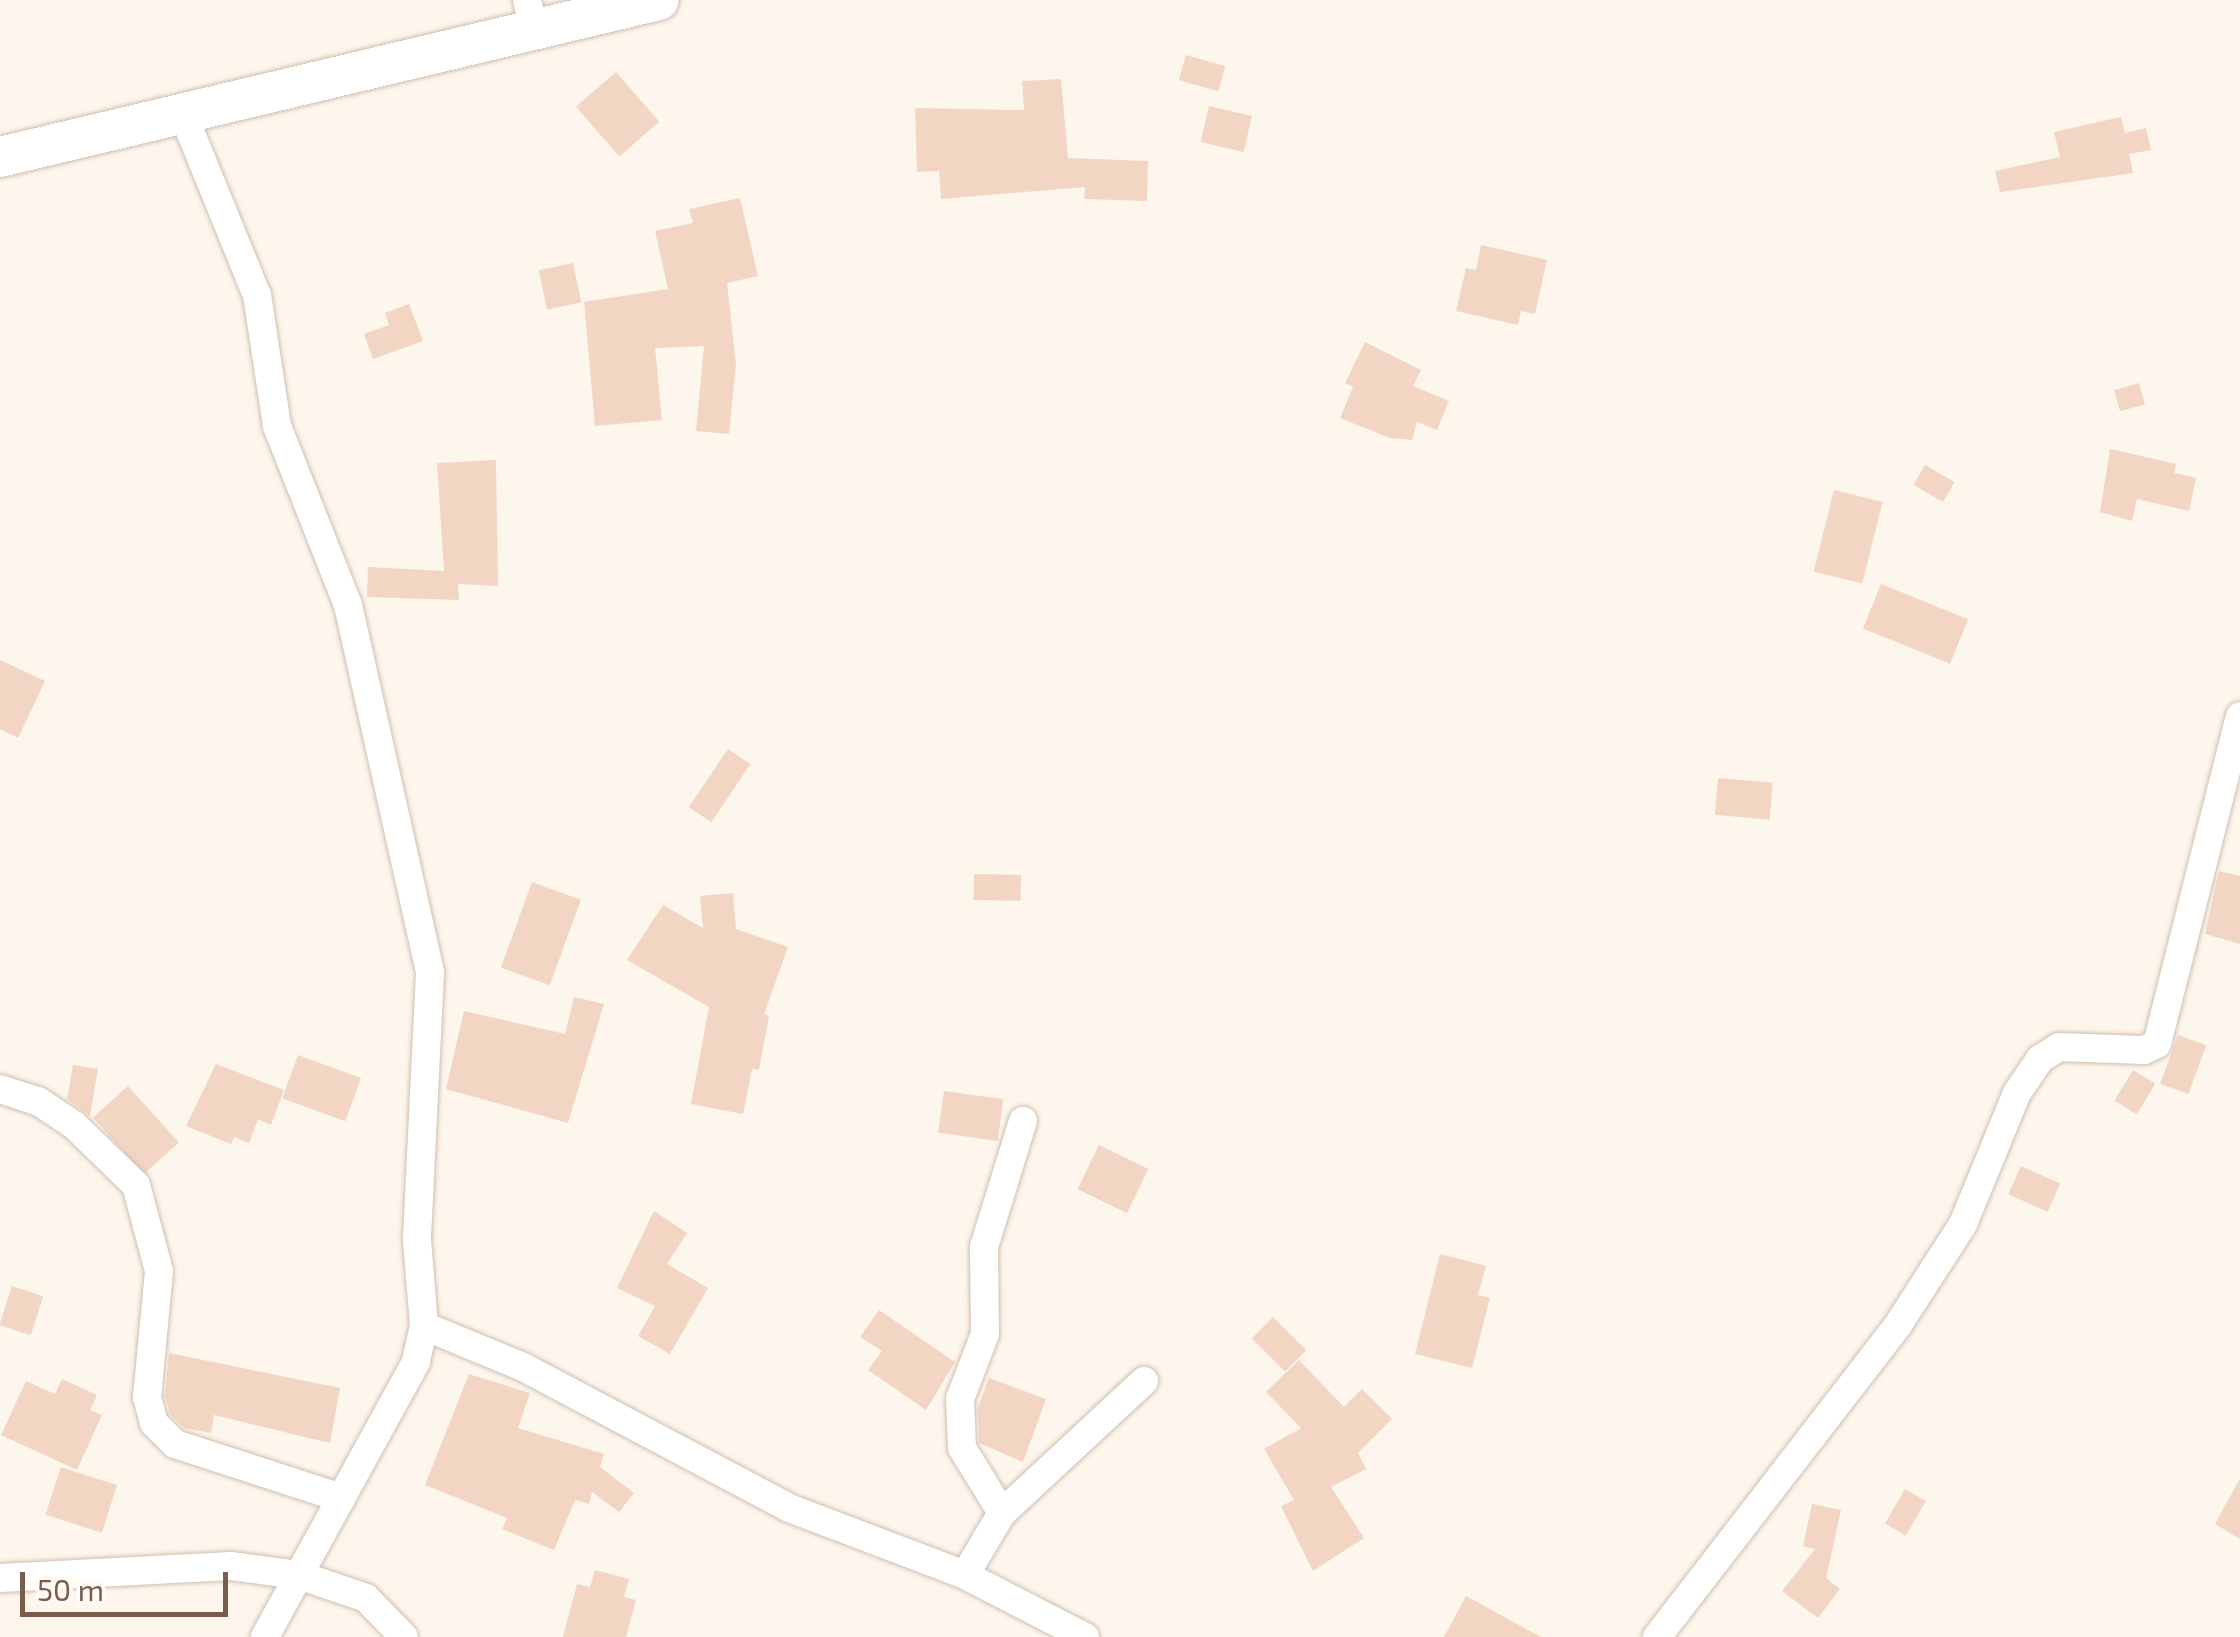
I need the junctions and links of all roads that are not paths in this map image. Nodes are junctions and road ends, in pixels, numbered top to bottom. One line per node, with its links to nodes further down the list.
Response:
1 (660, 0): 2 (street)
2 (530, 13): 3 (street)
3 (183, 114): 4 (street); 8 (street)
4 (0, 158)
5 (2240, 716): 18 (street)
6 (0, 1089): 10 (street)
7 (1023, 1122): 11 (street)
8 (424, 1326): 10 (street); 13 (street)
9 (1144, 1382): 11 (street)
10 (341, 1498): 12 (street)
11 (1002, 1513): 13 (street)
12 (299, 1575): 14 (street); 15 (street); 16 (street)
13 (965, 1576): 17 (street)
14 (0, 1578)
15 (265, 1637)
16 (404, 1637)
17 (1084, 1637)
18 (1657, 1637)

